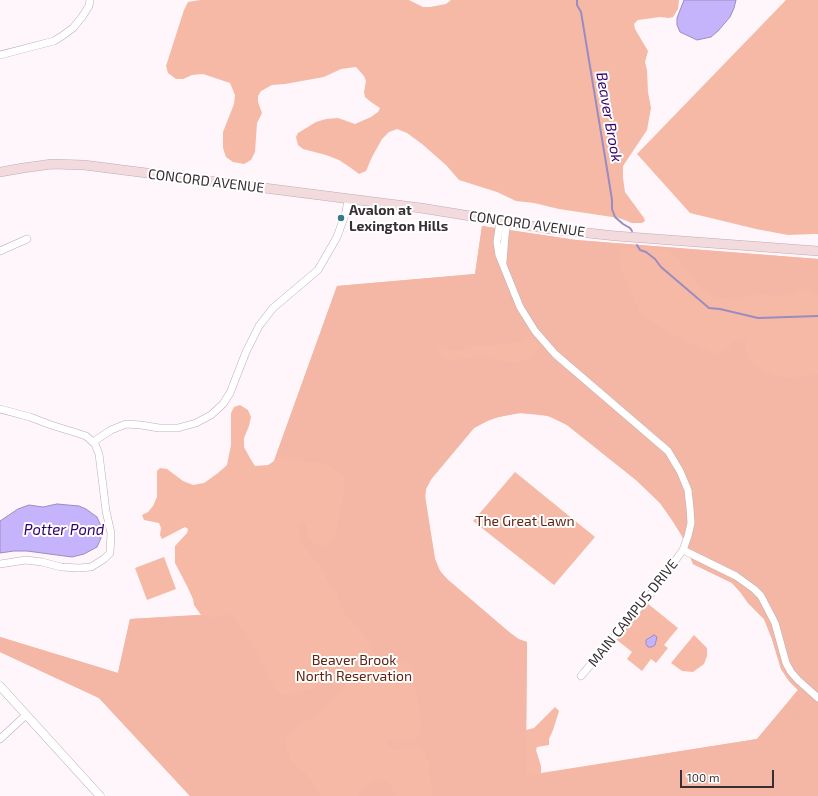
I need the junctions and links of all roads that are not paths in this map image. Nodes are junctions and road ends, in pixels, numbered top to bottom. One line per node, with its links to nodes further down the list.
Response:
1 (90, 0): 2 (street)
2 (0, 55)
3 (0, 172): 4 (main road, CONCORD AVENUE)
4 (348, 199): 5 (main road, CONCORD AVENUE); 10 (street)
5 (504, 222): 8 (main road, CONCORD AVENUE); 11 (street, MAIN CAMPUS DRIVE)
6 (27, 239): 7 (street)
7 (0, 251)
8 (818, 251)
9 (0, 409): 10 (street)
10 (93, 442): 12 (street)
11 (683, 550): 13 (street, MAIN CAMPUS DRIVE); 15 (street)
12 (0, 564)
13 (581, 676)
14 (0, 686): 16 (street)
15 (818, 698)
16 (26, 715): 17 (street); 18 (street)
17 (0, 739)
18 (100, 796)

